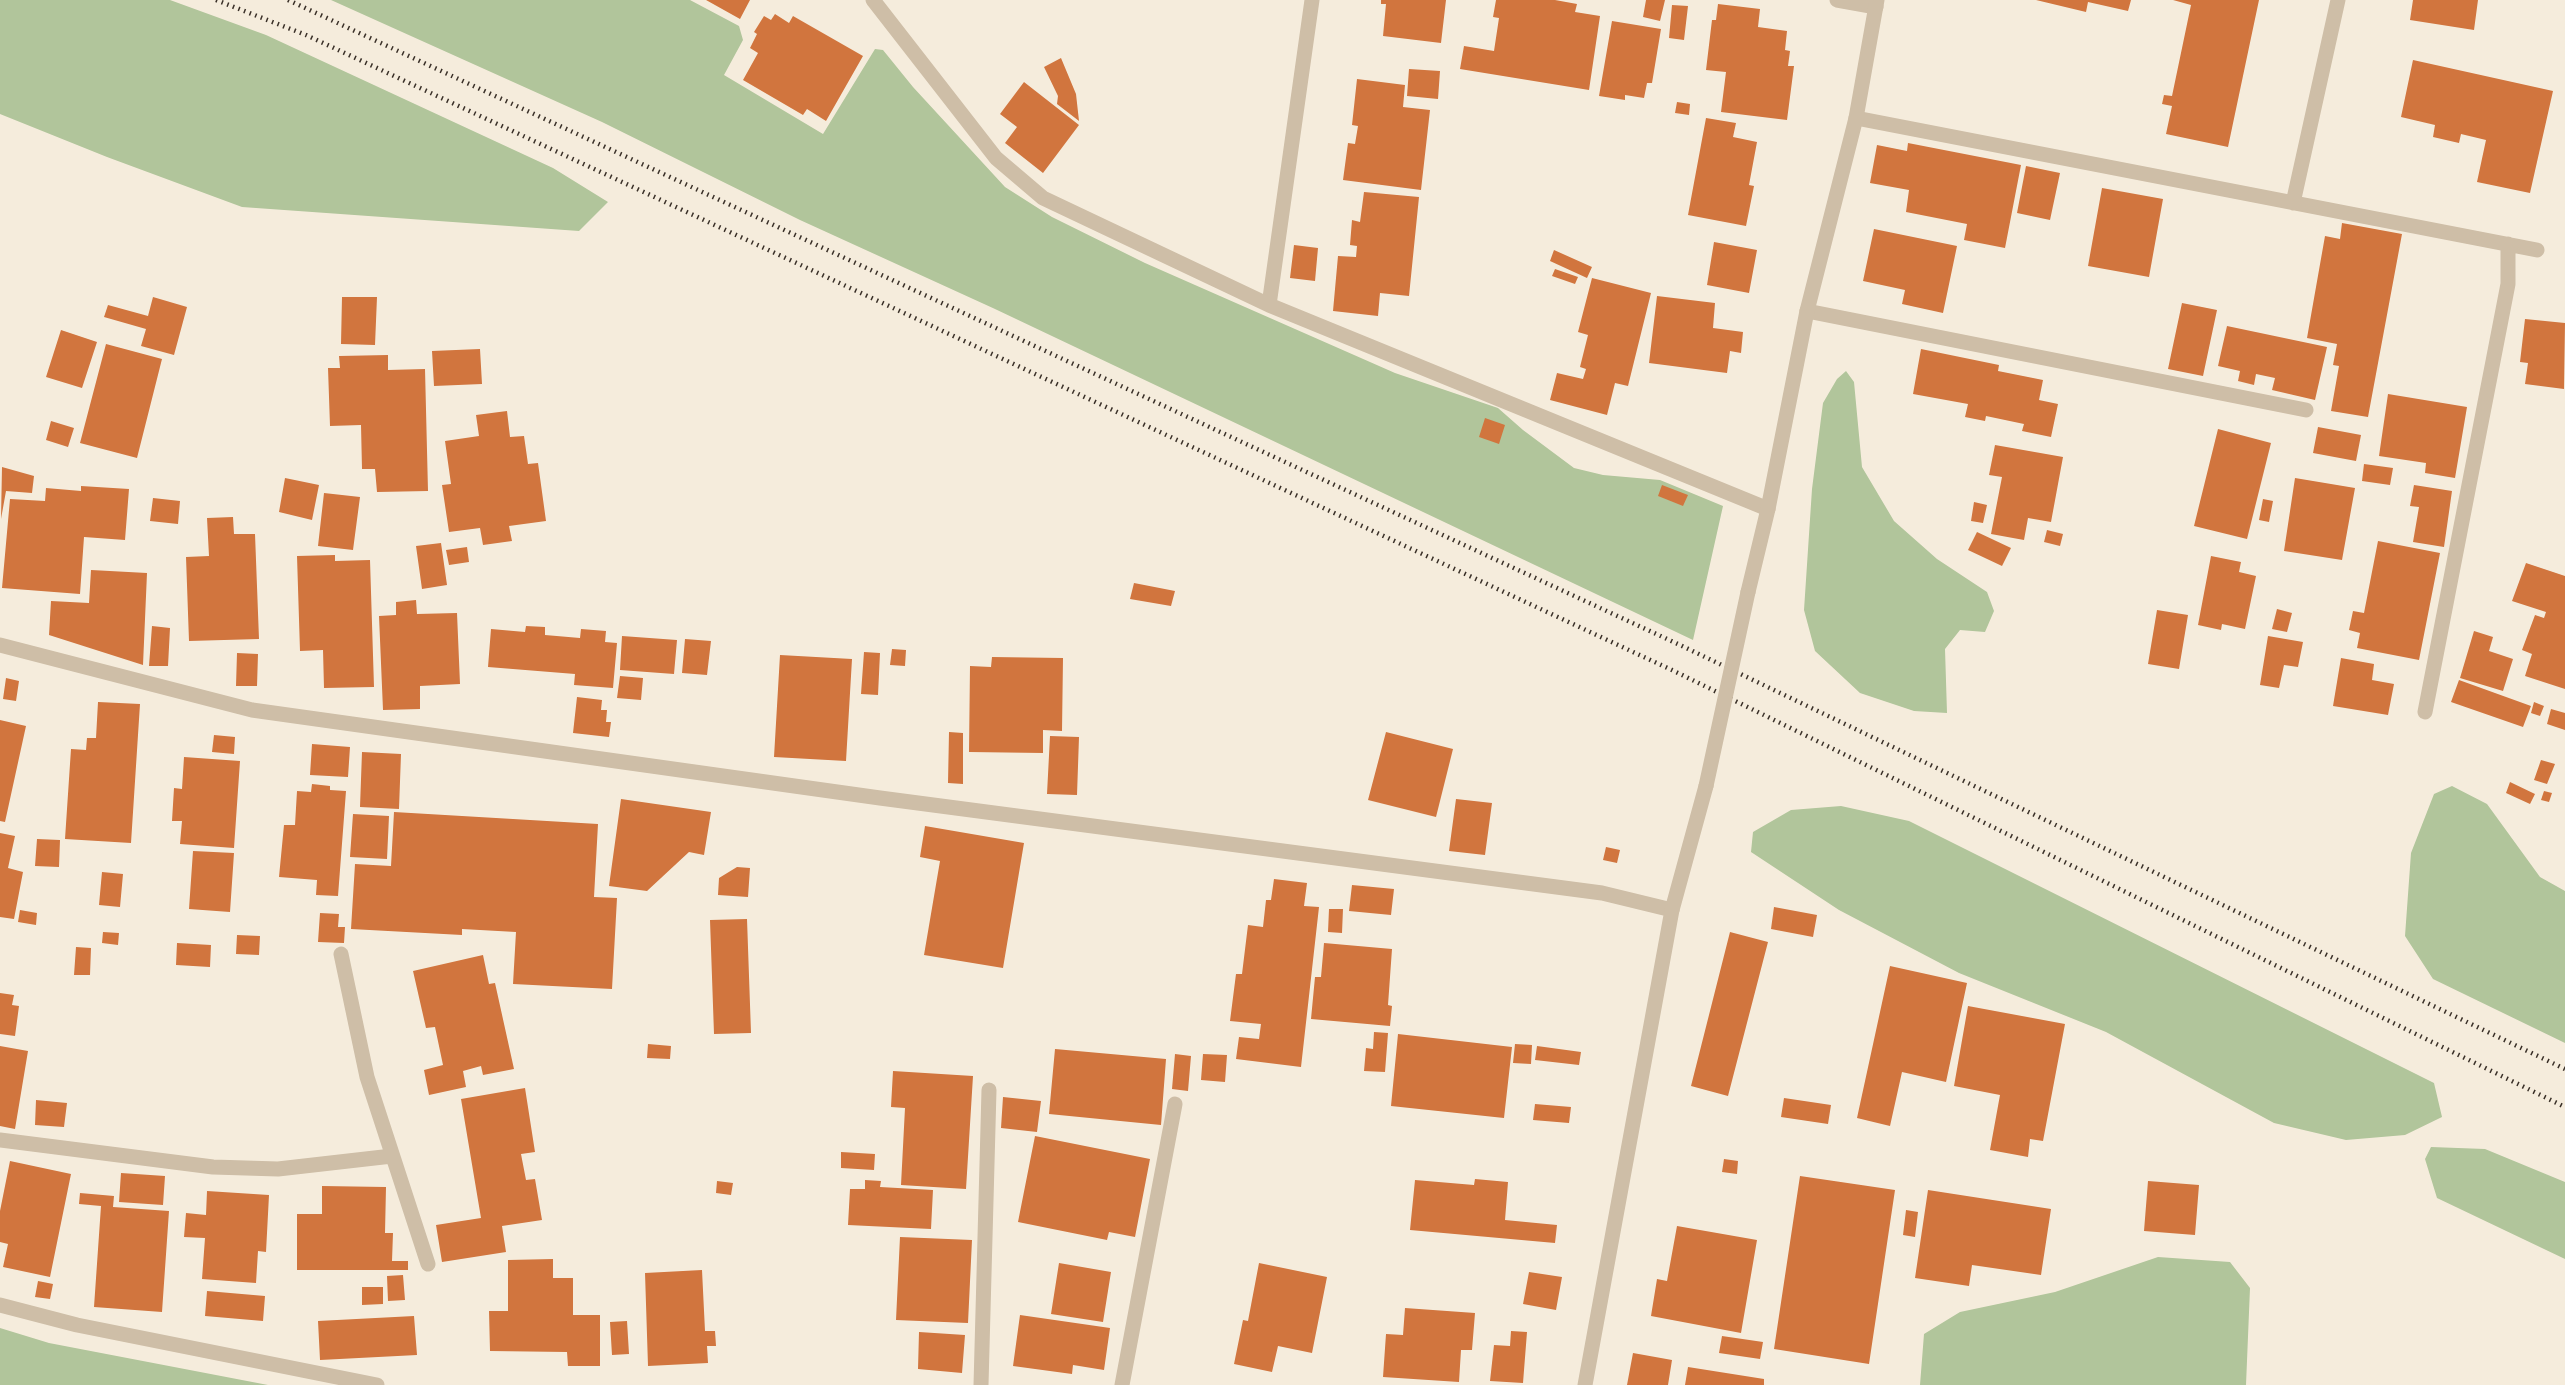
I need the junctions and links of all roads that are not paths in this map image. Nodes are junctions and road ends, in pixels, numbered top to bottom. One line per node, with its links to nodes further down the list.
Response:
1 (873, 0): 10 (street)
2 (1312, 0): 10 (street)
3 (1837, 0): 5 (street)
4 (2338, 0): 7 (street)
5 (1876, 4): 6 (street)
6 (1856, 118): 7 (street); 11 (street)
7 (2293, 203): 8 (street)
8 (2508, 244): 9 (street); 15 (street)
9 (2537, 250)
10 (1269, 305): 13 (street)
11 (1807, 311): 12 (street); 13 (street)
12 (2307, 410)
13 (1768, 509): 16 (street, bridge)
14 (0, 645): 16 (street)
15 (2425, 712)
16 (1672, 910): 27 (street)
17 (341, 954): 21 (street)
18 (989, 1090): 25 (street)
19 (1175, 1104): 26 (street)
20 (0, 1140): 21 (street)
21 (392, 1156): 22 (street)
22 (428, 1264)
23 (0, 1305): 24 (street)
24 (377, 1385)
25 (981, 1385)
26 (1122, 1385)
27 (1585, 1385)

